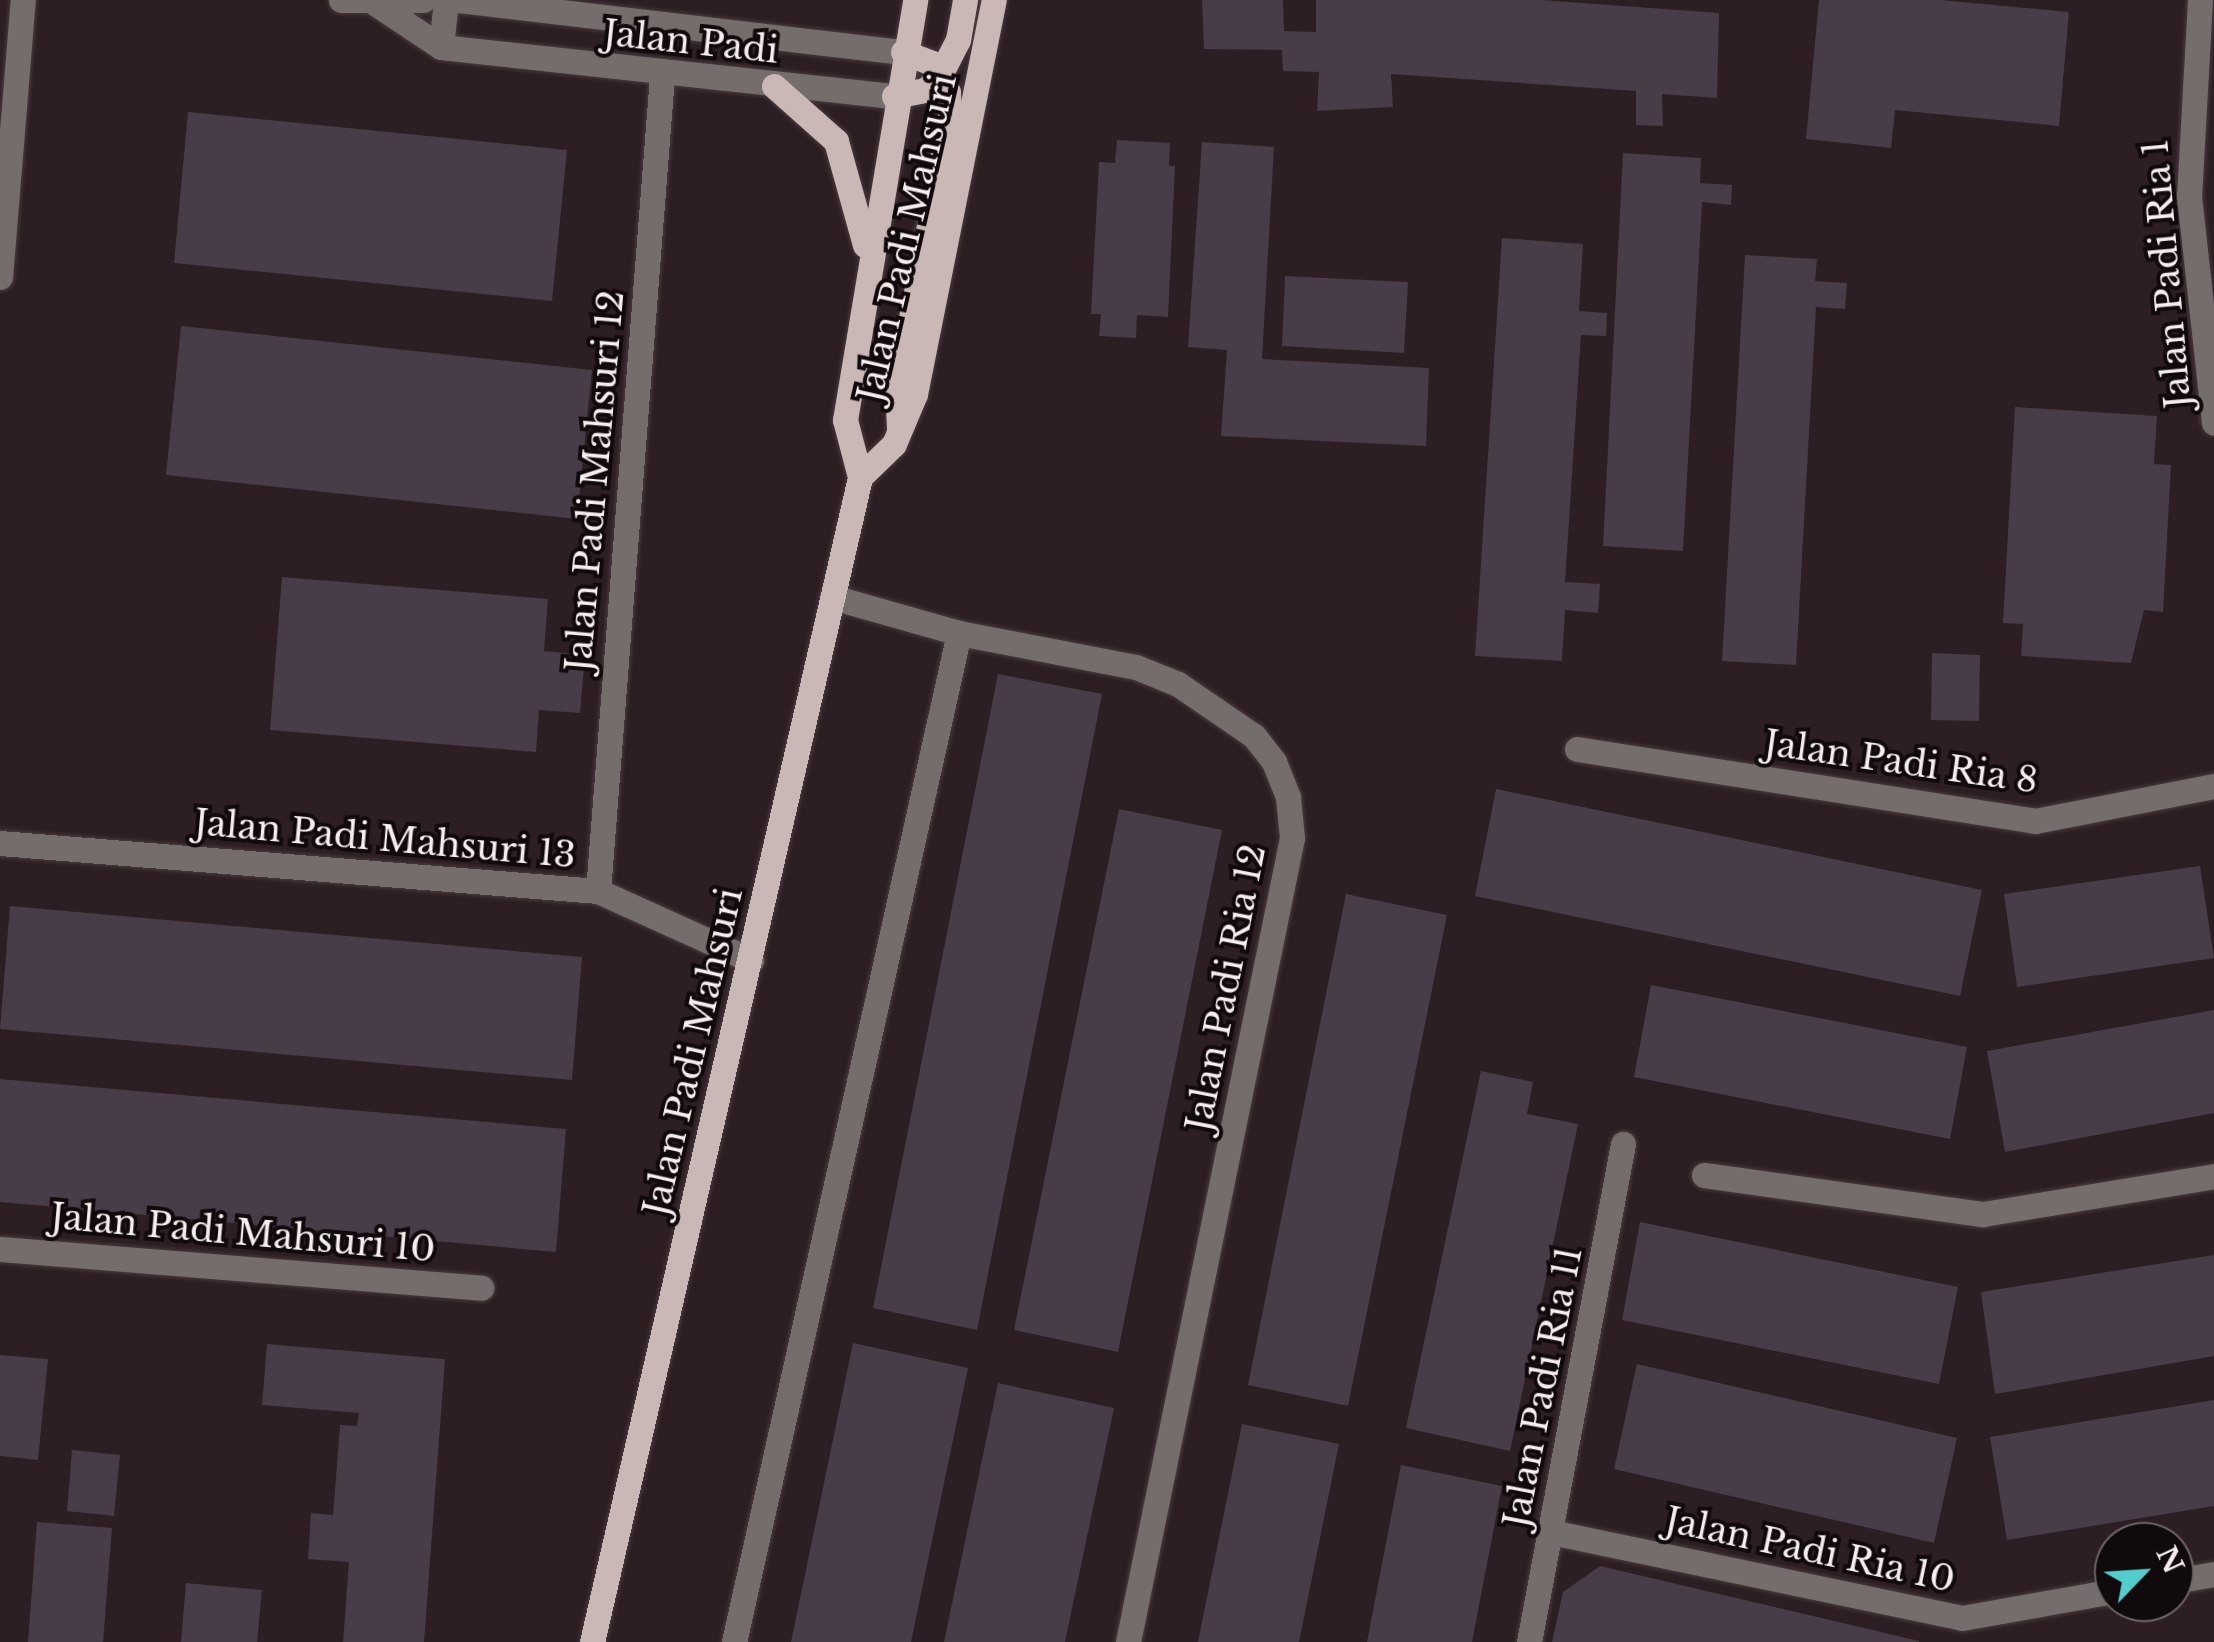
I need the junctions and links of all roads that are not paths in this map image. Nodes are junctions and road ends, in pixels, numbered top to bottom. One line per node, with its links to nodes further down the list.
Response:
1 (23, 0): 18 (street)
2 (341, 0): 10 (street, Jalan Padi)
3 (424, 0): 10 (street, Jalan Padi)
4 (446, 0): 11 (street)
5 (459, 0): 12 (street, Jalan Padi)
6 (915, 0): 12 (main road, Jalan Padi Mahsuri)
7 (965, 0): 14 (main road)
8 (994, 0): 20 (main road, Jalan Padi Mahsuri)
9 (2200, 0): 19 (street, Jalan Padi Ria 1)
10 (375, 4): 11 (street, Jalan Padi)
11 (441, 47): 13 (street, Jalan Padi)
12 (903, 52): 14 (main road); 16 (main road, Jalan Padi Mahsuri)
13 (662, 76): 15 (street, Jalan Padi); 27 (street, Jalan Padi Mahsuri 12)
14 (940, 76): 16 (main road); 20 (main road)
15 (774, 86): 16 (street, Jalan Padi); 17 (main road)
16 (894, 96): 17 (main road, Jalan Padi Mahsuri)
17 (869, 260): 21 (main road, Jalan Padi Mahsuri)
18 (0, 277)
19 (2214, 424)
20 (899, 427): 21 (main road, Jalan Padi Mahsuri)
21 (860, 478): 22 (main road, Jalan Padi Mahsuri)
22 (832, 597): 23 (street, Jalan Padi Ria 12); 28 (main road, Jalan Padi Mahsuri)
23 (959, 633): 37 (street); 38 (street, Jalan Padi Ria 12)
24 (1578, 749): 25 (street, Jalan Padi Ria 8)
25 (2214, 786)
26 (0, 843): 27 (street, Jalan Padi Mahsuri 13)
27 (598, 892): 28 (street, Jalan Padi Mahsuri 13)
28 (751, 960): 36 (main road, Jalan Padi Mahsuri)
29 (1622, 1144): 34 (street, Jalan Padi Ria 11)
30 (1704, 1175): 31 (street)
31 (2214, 1176)
32 (0, 1249): 33 (street, Jalan Padi Mahsuri 10)
33 (480, 1288)
34 (1552, 1532): 35 (street, Jalan Padi Ria 10); 39 (street, Jalan Padi Ria 11)
35 (2094, 1595)
36 (592, 1642)
37 (734, 1642)
38 (1128, 1642)
39 (1529, 1642)

